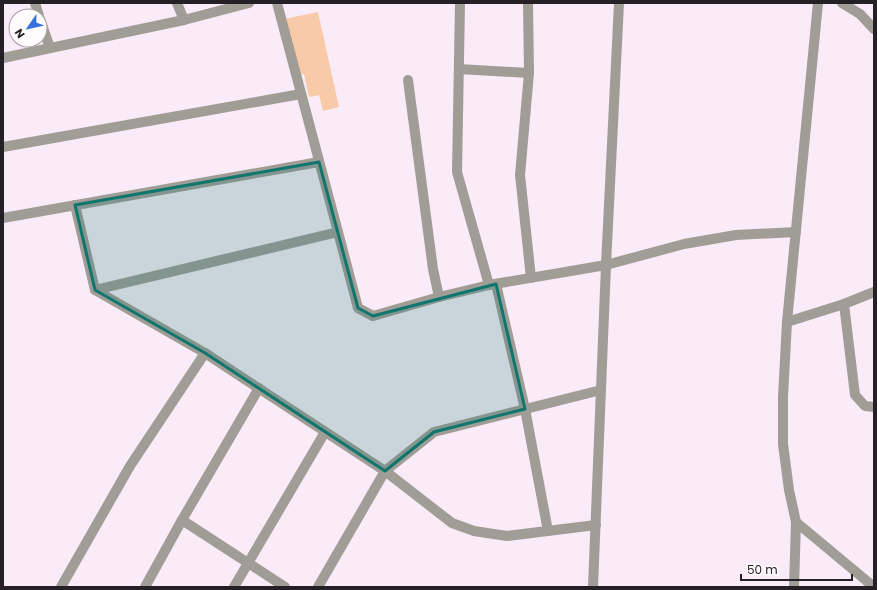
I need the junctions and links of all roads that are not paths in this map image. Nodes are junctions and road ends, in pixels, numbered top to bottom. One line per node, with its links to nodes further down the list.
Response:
1 (177, 3): 9 (street)
2 (249, 3): 9 (street)
3 (277, 3): 17 (street)
4 (460, 3): 14 (street)
5 (528, 3): 15 (street)
6 (619, 3): 24 (street)
7 (818, 3): 23 (street)
8 (842, 3): 10 (street)
9 (184, 20): 12 (street)
10 (874, 29)
11 (48, 42): 12 (street)
12 (50, 48): 13 (street)
13 (3, 58)
14 (459, 69): 15 (street); 26 (street)
15 (529, 73): 25 (street)
16 (408, 80): 29 (street)
17 (301, 94): 18 (street); 19 (street)
18 (3, 147)
19 (319, 162): 20 (street); 22 (street)
20 (75, 205): 21 (street); 27 (street)
21 (3, 218)
22 (338, 232): 27 (street); 29 (street)
23 (796, 232): 24 (street); 31 (street)
24 (606, 265): 25 (street); 34 (street)
25 (531, 278): 26 (street)
26 (492, 285): 29 (street); 36 (street)
27 (94, 290): 32 (street)
28 (874, 292): 30 (street)
29 (439, 297)
30 (844, 304): 31 (street); 35 (street)
31 (787, 322): 40 (street)
32 (205, 352): 33 (street); 44 (street)
33 (259, 388): 37 (street); 39 (street)
34 (601, 390): 36 (street); 41 (street)
35 (874, 407)
36 (525, 409): 38 (street); 42 (street)
37 (325, 432): 38 (street); 43 (street)
38 (385, 471): 42 (street); 48 (street)
39 (182, 520): 43 (street); 45 (street)
40 (796, 522): 50 (street); 51 (street)
41 (596, 525): 42 (street); 49 (street)
42 (548, 531)
43 (248, 563): 46 (street); 47 (street)
44 (61, 587)
45 (145, 587)
46 (234, 587)
47 (285, 587)
48 (318, 587)
49 (593, 587)
50 (794, 587)
51 (874, 587)

